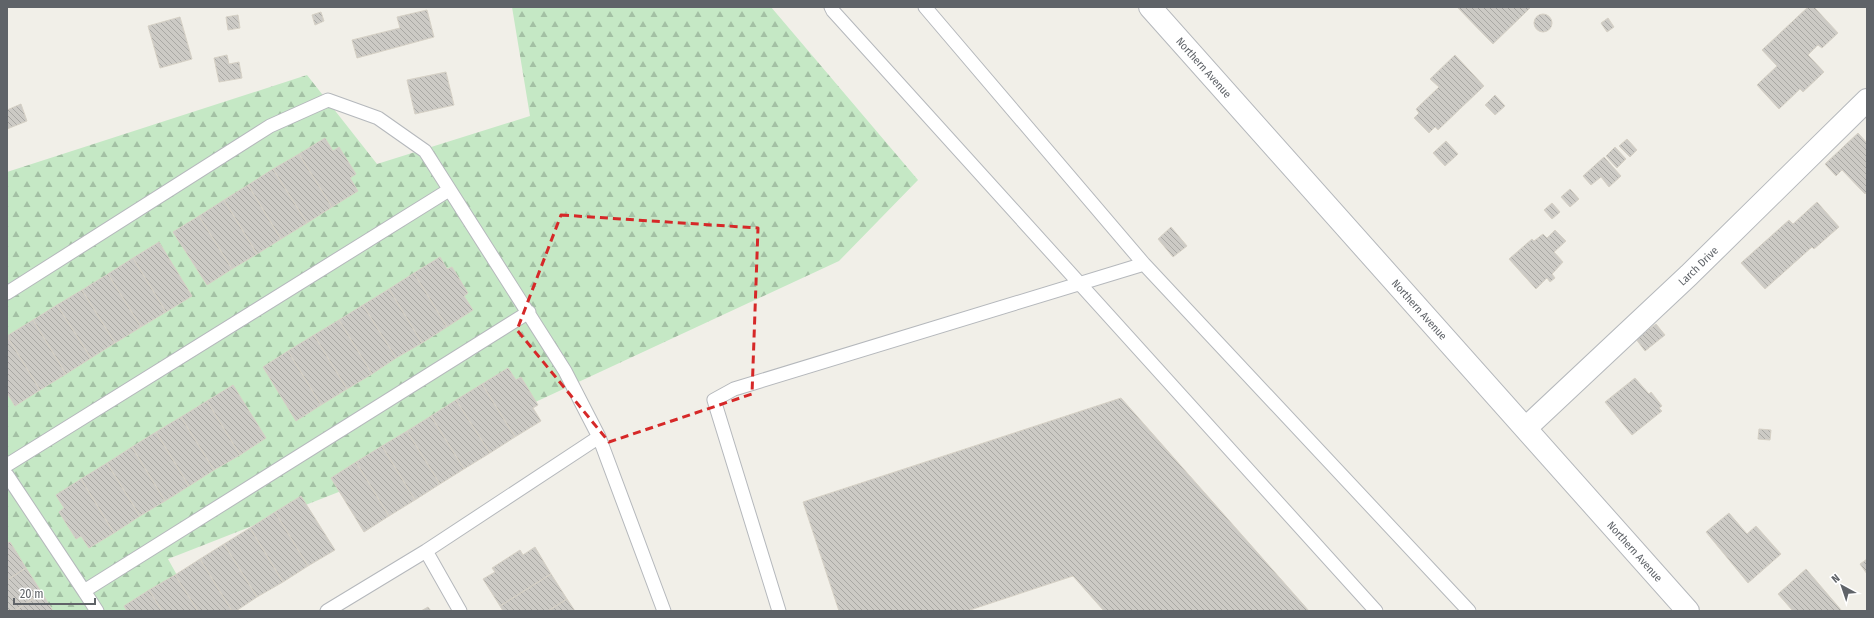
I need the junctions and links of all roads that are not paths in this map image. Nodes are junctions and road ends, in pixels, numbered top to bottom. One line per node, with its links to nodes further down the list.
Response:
1 (831, 7): 7 (lane)
2 (925, 7): 6 (lane)
3 (1150, 7): 10 (street, Northern Avenue)
4 (1867, 100): 10 (street, Larch Drive)
5 (449, 190): 8 (lane); 9 (lane); 12 (lane)
6 (1144, 264): 7 (lane); 22 (lane)
7 (1079, 284): 20 (lane); 21 (lane)
8 (7, 293)
9 (529, 312): 11 (lane); 15 (lane)
10 (1526, 427): 23 (street, Northern Avenue)
11 (599, 436): 14 (lane); 19 (lane)
12 (7, 465)
13 (7, 475): 15 (lane)
14 (426, 551): 17 (lane); 18 (lane)
15 (84, 591): 16 (lane)
16 (96, 611)
17 (327, 611)
18 (460, 611)
19 (664, 611)
20 (779, 611)
21 (1376, 611)
22 (1469, 611)
23 (1688, 611)

